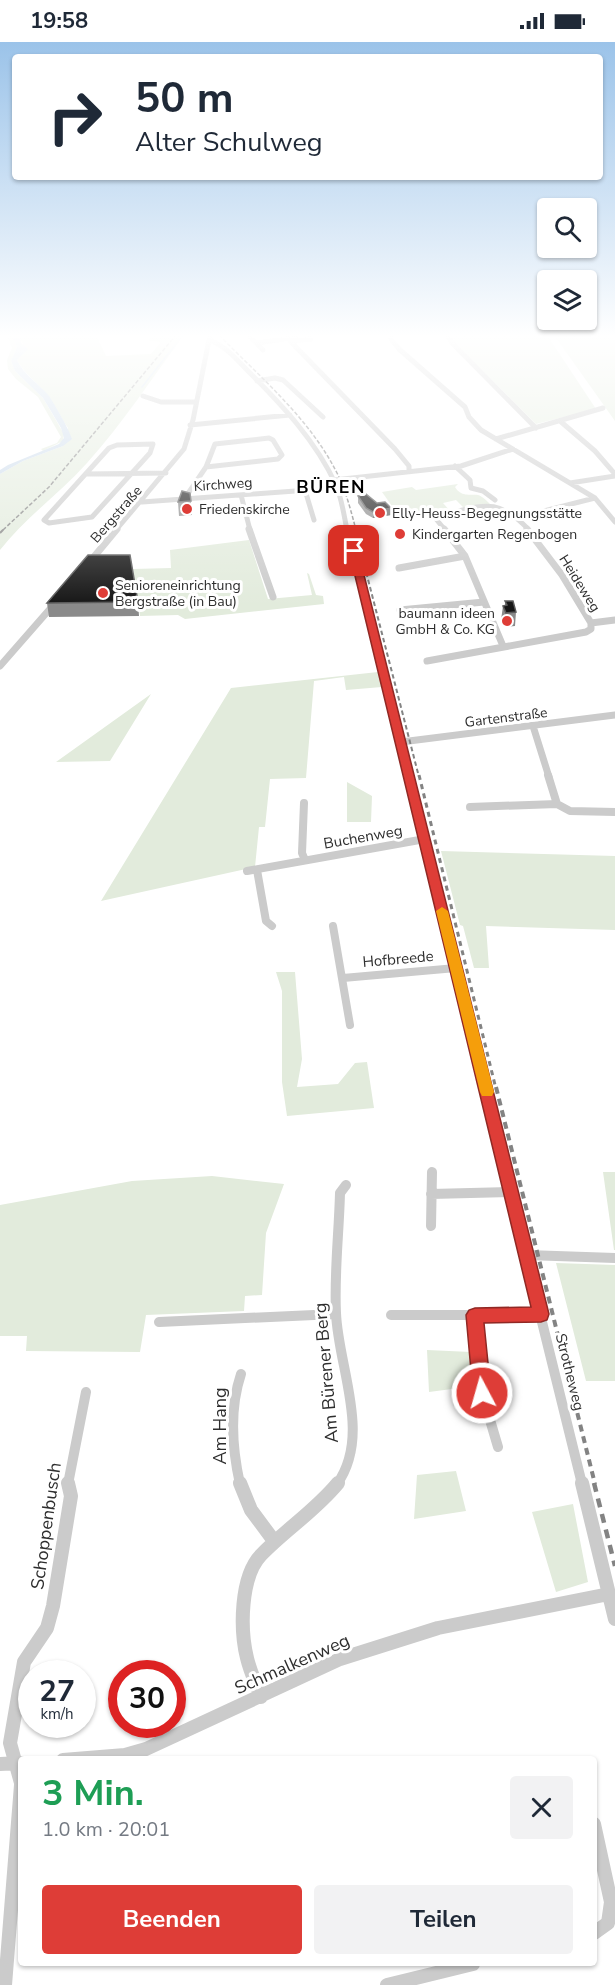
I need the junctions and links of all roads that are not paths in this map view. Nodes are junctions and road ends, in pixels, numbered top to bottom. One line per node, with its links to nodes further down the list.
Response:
1 (190, 425): 17 (street, Bergstraße)
2 (238, 426): 11 (street)
3 (299, 426): 20 (street, Strotheweg)
4 (374, 426): 15 (street)
5 (478, 426): 10 (street)
6 (534, 426): 9 (street)
7 (544, 426): 9 (street)
8 (565, 426): 19 (street)
9 (536, 428): 10 (street)
10 (496, 439): 12 (street)
11 (244, 441): 14 (street); 14 (street)
12 (513, 449): 13 (street); 21 (street)
13 (454, 466): 15 (street); 28 (street, Heideweg)
14 (207, 467): 25 (street)
15 (409, 470): 20 (street)
16 (132, 473): 17 (street); 18 (street); 18 (street); 18 (street)
17 (166, 473): 27 (street, Bergstraße)
18 (86, 474)
19 (615, 475): 21 (street)
20 (333, 480): 22 (street, Strotheweg)
21 (570, 483): 26 (street)
22 (337, 488): 23 (street, Kirchweg); 46 (street, Strotheweg)
23 (305, 490): 24 (street, Kirchweg); 30 (street)
24 (241, 495): 25 (street, Kirchweg); 36 (street)
25 (188, 498): 27 (street, Kirchweg)
26 (595, 498): 29 (street); 31 (street)
27 (141, 502): 34 (street, Bergstraße)
28 (497, 502): 29 (street, Heideweg); 32 (street)
29 (516, 518): 40 (street, Heideweg)
30 (314, 520)
31 (615, 522)
32 (465, 556): 33 (street); 37 (street)
33 (399, 568)
34 (83, 571)
35 (60, 597): 43 (street)
36 (273, 597)
37 (484, 602): 38 (street); 41 (street)
38 (400, 610)
39 (615, 620): 40 (street)
40 (591, 623): 41 (street)
41 (503, 646): 42 (street)
42 (427, 661)
43 (0, 666)
44 (615, 715): 45 (street, Gartenstraße)
45 (532, 726): 46 (street, Gartenstraße); 48 (street)
46 (401, 742): 51 (street, Strotheweg)
47 (304, 803): 52 (street, Buchenweg)
48 (557, 804): 49 (street); 50 (street)
49 (470, 807)
50 (615, 812)
51 (425, 839): 52 (street, Buchenweg); 57 (street, Strotheweg)
52 (305, 861): 53 (street, Buchenweg)
53 (257, 870): 54 (street, Buchenweg); 55 (street)
54 (247, 871)
55 (272, 926)
56 (333, 926): 58 (street, Hofbreede)
57 (456, 968): 58 (street, Hofbreede); 62 (street, Strotheweg)
58 (343, 978): 59 (street, Hofbreede)
59 (350, 1024)
60 (432, 1172): 63 (street)
61 (346, 1185): 67 (street, Am Bürener Berg)
62 (511, 1192): 63 (street); 65 (street, Strotheweg)
63 (431, 1194): 64 (street)
64 (431, 1226)
65 (527, 1255): 66 (street); 68 (street, Strotheweg)
66 (615, 1258)
67 (336, 1314): 71 (street); 75 (street, Am Bürener Berg)
68 (541, 1314): 70 (street); 76 (street, Strotheweg)
69 (390, 1315): 70 (street)
70 (475, 1315): 74 (street)
71 (159, 1322)
72 (241, 1374): 75 (street, Am Hang)
73 (86, 1392): 80 (street, Schoppenbusch)
74 (498, 1447)
75 (274, 1541): 78 (street, Am Bürener Berg)
76 (609, 1594): 77 (street, Strotheweg); 78 (street, Schmalkenweg)
77 (615, 1619)
78 (261, 1697): 79 (street, Schmalkenweg)
79 (113, 1756)
80 (18, 1763): 81 (street)
81 (0, 1764)
82 (597, 1838): 85 (street)
83 (18, 1861): 84 (street)
84 (16, 1913): 87 (street)
85 (597, 1932)
86 (465, 1966): 88 (street)
87 (5, 1985)
88 (387, 1985)

